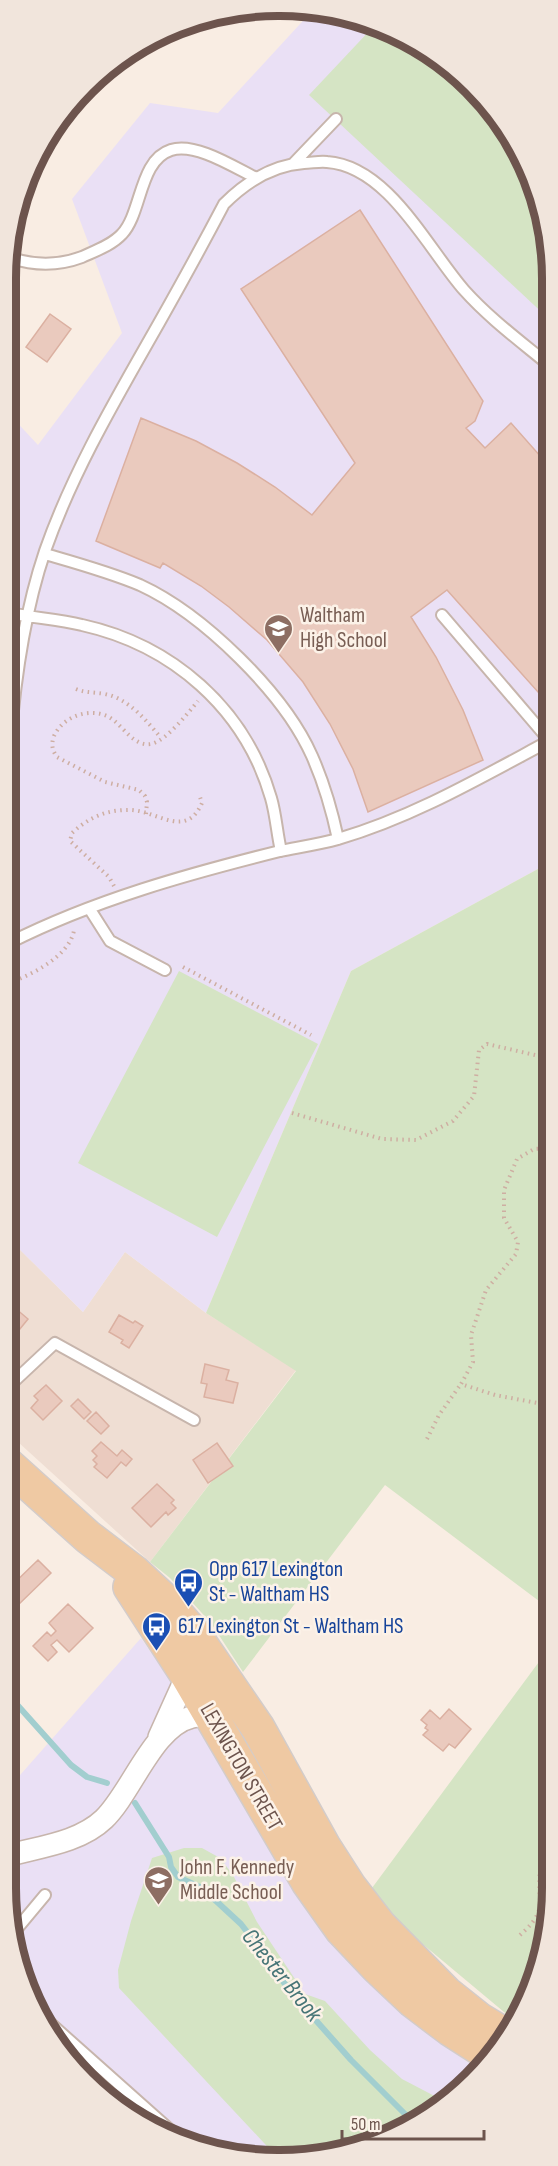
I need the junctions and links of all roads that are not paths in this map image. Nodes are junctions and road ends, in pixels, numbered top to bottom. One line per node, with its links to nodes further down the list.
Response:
1 (336, 120): 2 (lane)
2 (293, 164): 3 (lane); 5 (lane)
3 (256, 178): 4 (lane); 6 (lane)
4 (17, 259)
5 (542, 359)
6 (45, 554): 9 (lane); 13 (lane)
7 (16, 614): 9 (lane)
8 (442, 615): 11 (lane)
9 (27, 617): 10 (lane); 14 (lane)
10 (16, 684)
11 (542, 733)
12 (542, 745): 13 (lane)
13 (338, 839): 14 (lane)
14 (281, 851): 15 (lane)
15 (89, 908): 16 (lane); 17 (lane)
16 (16, 940)
17 (165, 970)
18 (16, 1380): 19 (lane)
19 (194, 1420)
20 (16, 1472): 21 (main road, LEXINGTON STREET)
21 (88, 1538): 22 (main road, LEXINGTON STREET); 23 (main road, LEXINGTON STREET)
22 (187, 1675): 24 (main road, LEXINGTON STREET); 25 (street)
23 (244, 1709): 24 (street); 29 (main road, LEXINGTON STREET)
24 (211, 1715): 25 (street); 31 (main road, LEXINGTON STREET)
25 (155, 1746): 26 (street)
26 (16, 1853)
27 (45, 1895): 28 (lane)
28 (20, 1925)
29 (498, 2031)
30 (61, 2033): 32 (lane)
31 (484, 2051)
32 (158, 2120)

